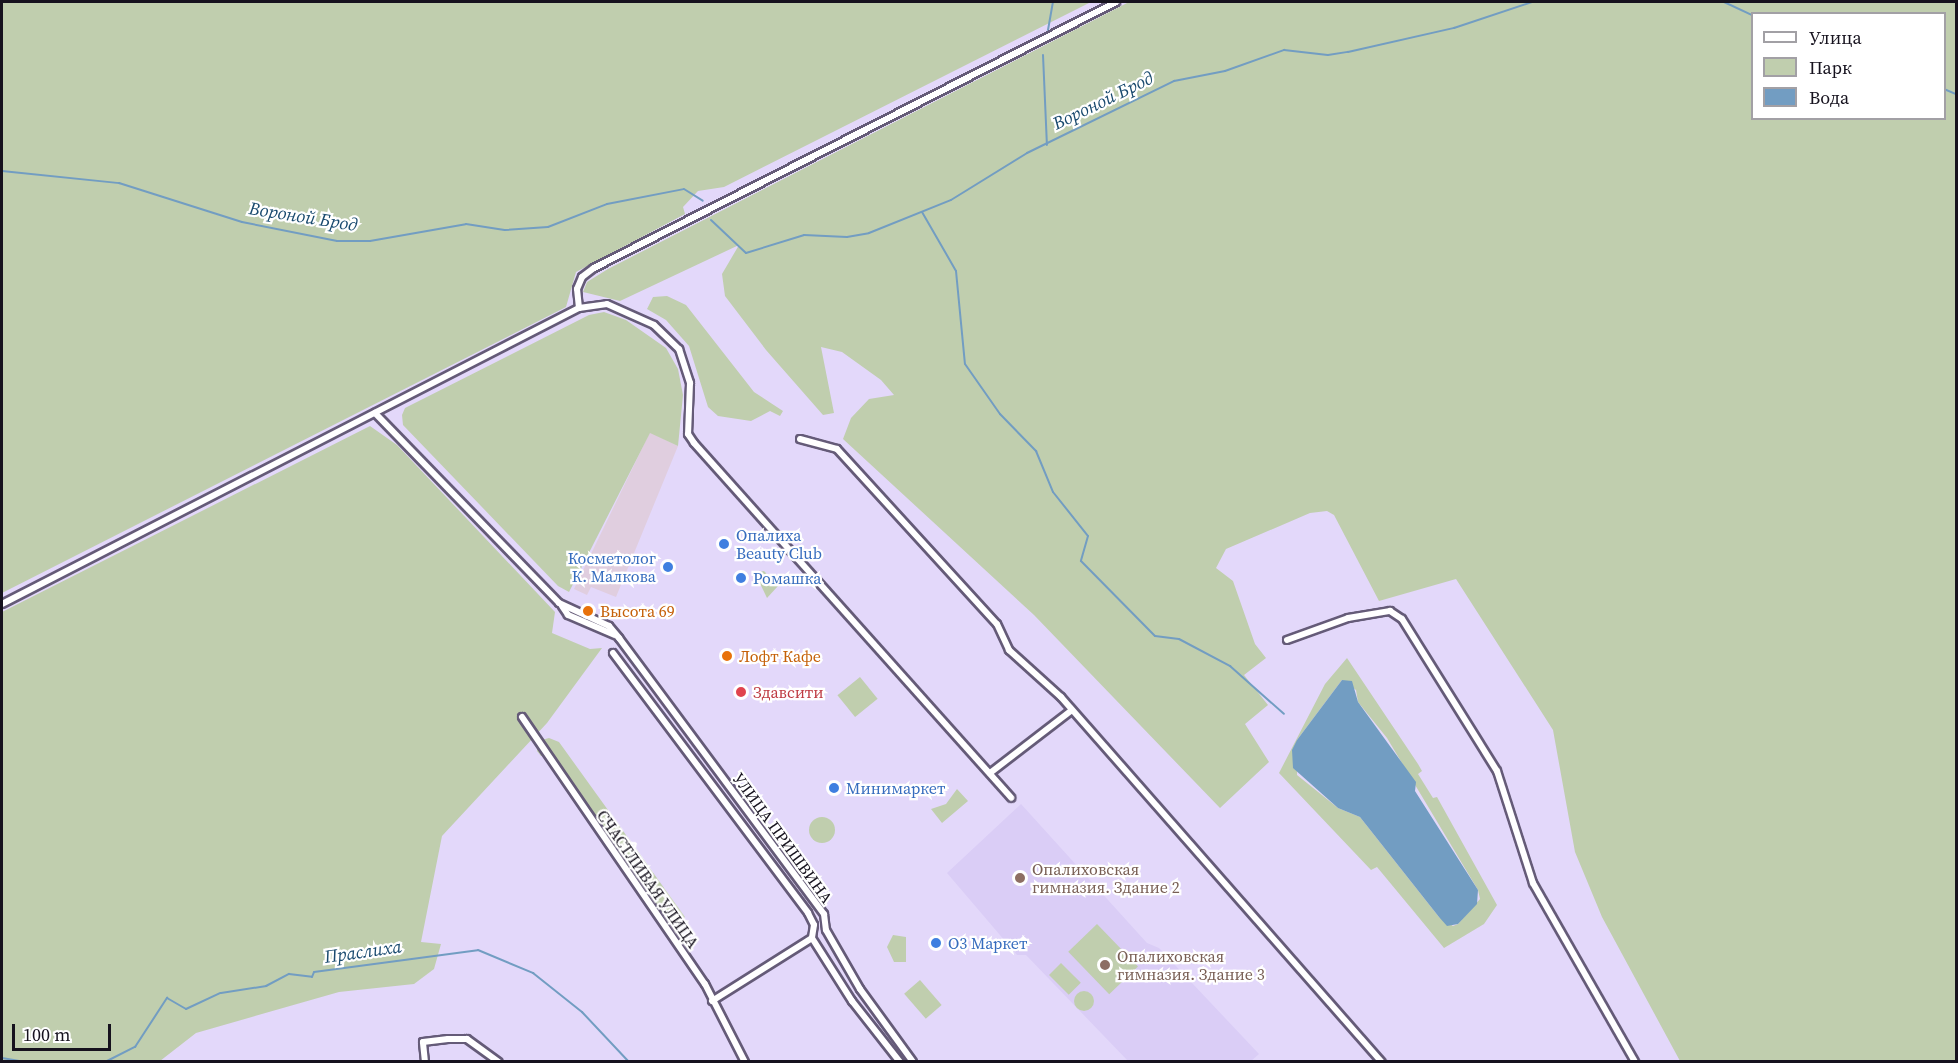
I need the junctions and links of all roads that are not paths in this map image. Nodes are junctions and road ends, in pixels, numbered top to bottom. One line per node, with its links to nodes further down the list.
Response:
1 (1116, 2): 2 (street)
2 (579, 308): 3 (street); 10 (street)
3 (375, 413): 5 (street); 18 (street, УЛИЦА ПРИШВИНА)
4 (800, 439): 8 (street)
5 (2, 604)
6 (1287, 640): 20 (street)
7 (613, 653): 12 (street)
8 (1072, 710): 10 (street); 19 (street)
9 (522, 717): 13 (street, СЧАСТЛИВАЯ УЛИЦА)
10 (990, 773): 11 (street)
11 (1011, 798)
12 (812, 938): 13 (street); 17 (street)
13 (712, 1001): 16 (street, СЧАСТЛИВАЯ УЛИЦА)
14 (425, 1062): 15 (street)
15 (499, 1062)
16 (745, 1062)
17 (900, 1062)
18 (913, 1062)
19 (1382, 1062)
20 (1635, 1062)

